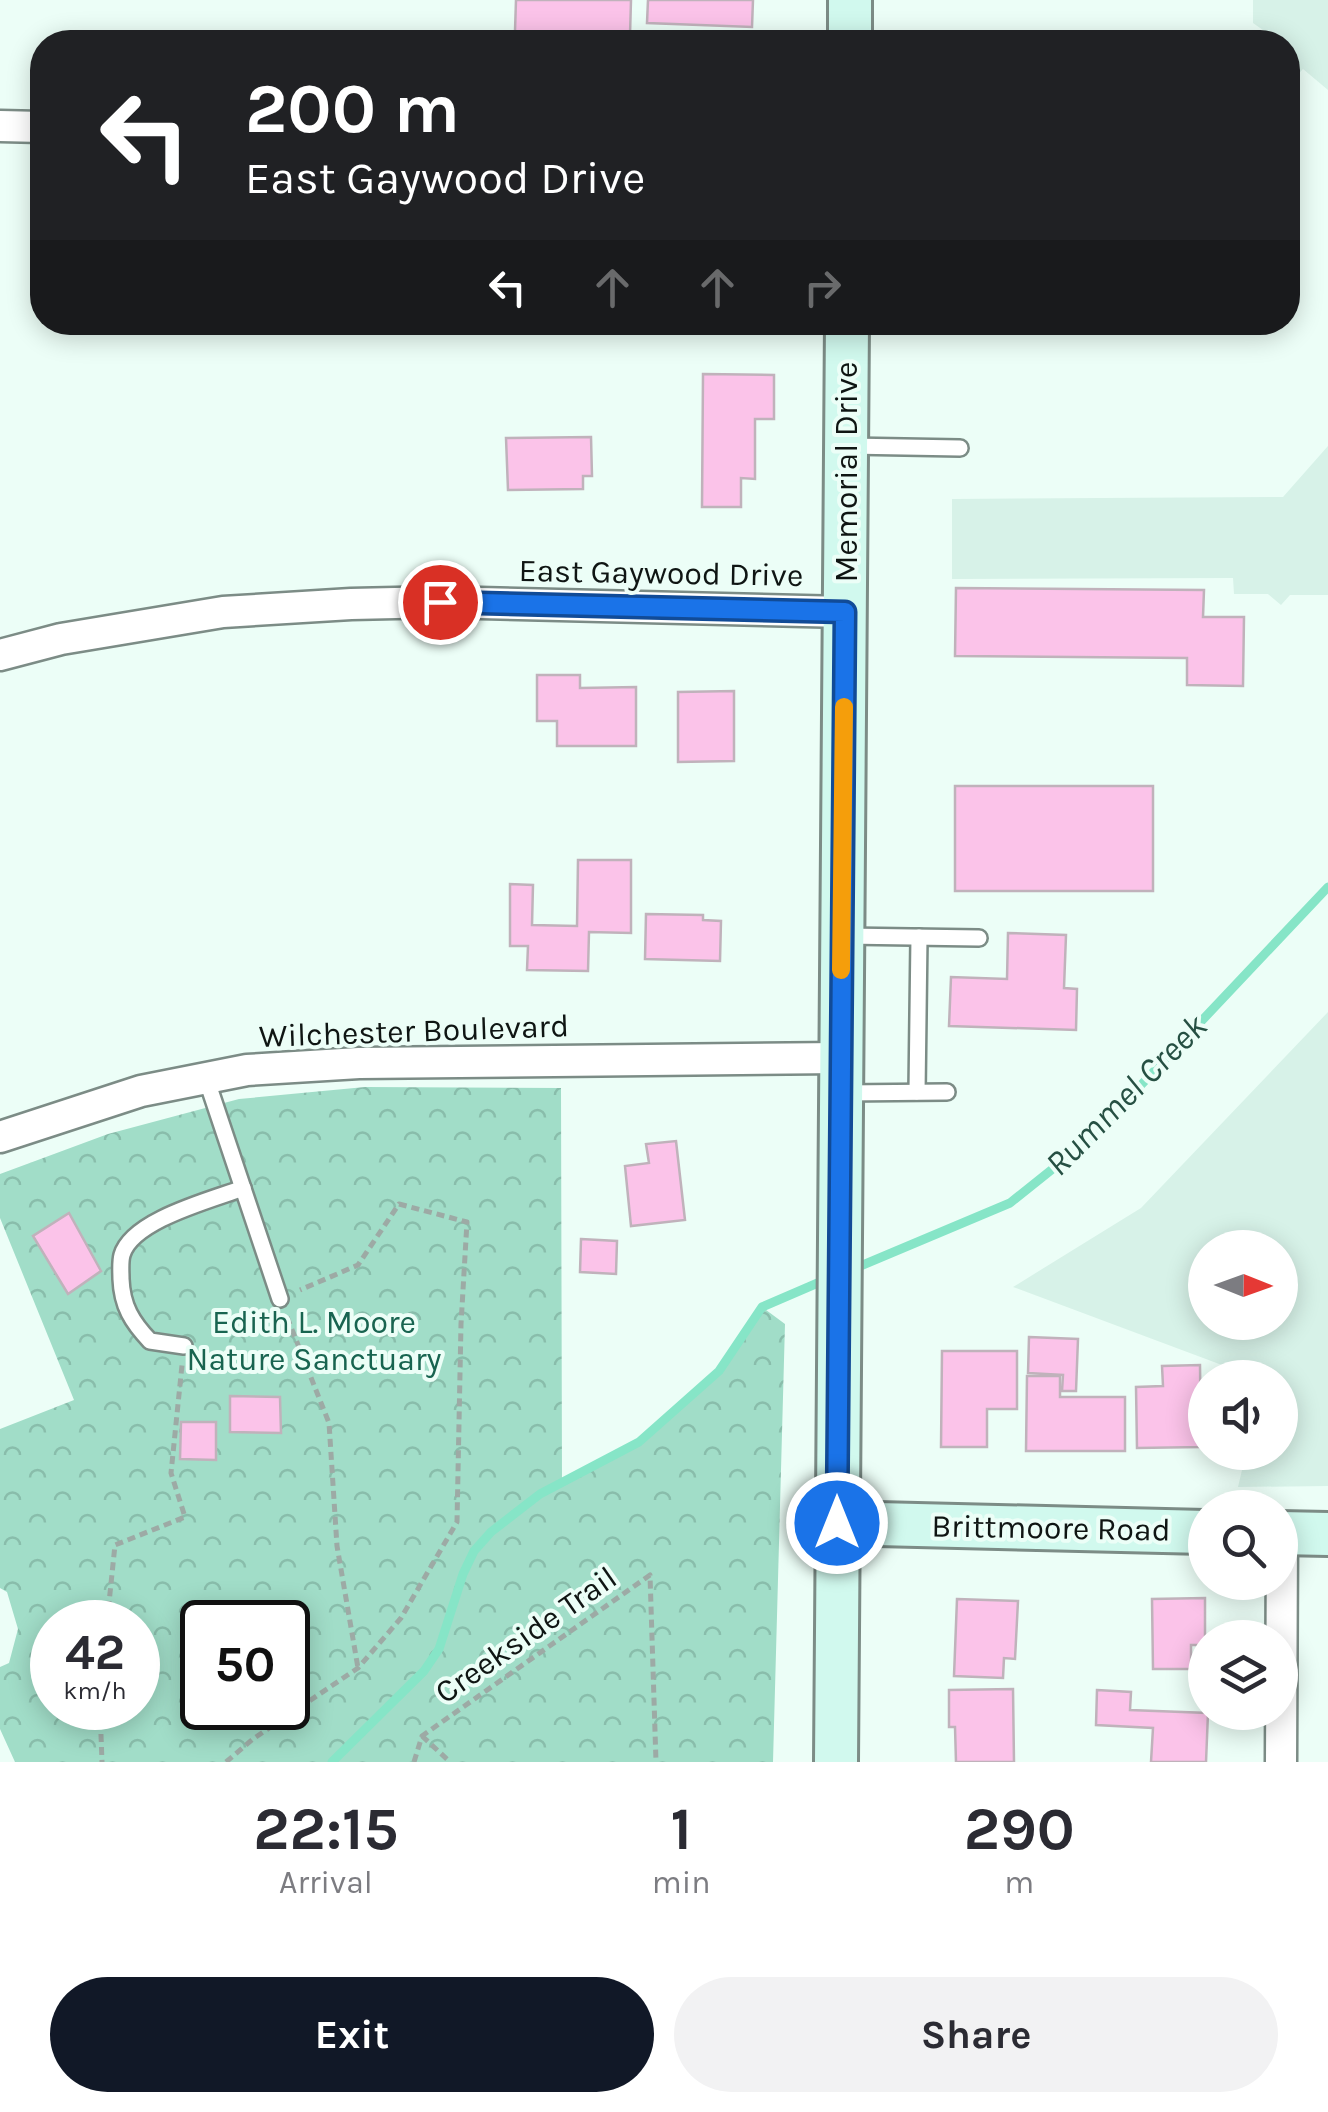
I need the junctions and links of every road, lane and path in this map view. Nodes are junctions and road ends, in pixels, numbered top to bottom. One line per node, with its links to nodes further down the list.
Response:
1 (850, 0): 2 (main road)
2 (850, 30)
3 (0, 126): 4 (street)
4 (30, 127)
5 (847, 335): 6 (main road, Memorial Drive)
6 (846, 446): 7 (lane); 8 (main road, Memorial Drive)
7 (960, 448)
8 (845, 612): 9 (street, East Gaywood Drive); 10 (main road, Memorial Drive)
9 (0, 655)
10 (841, 936): 11 (lane); 13 (main road, Memorial Drive)
11 (918, 936): 12 (lane); 15 (lane)
12 (979, 938)
13 (840, 1075): 14 (street, Wilchester Boulevard); 15 (lane); 21 (main road, Memorial Drive)
14 (206, 1078): 17 (street, Wilchester Boulevard); 18 (lane)
15 (917, 1092): 16 (lane)
16 (947, 1092)
17 (0, 1137)
18 (243, 1188): 19 (lane); 20 (lane)
19 (280, 1299): 27 (path); 27 (path)
20 (184, 1346): 25 (path)
21 (837, 1523): 22 (main road, Brittmoore Road); 35 (main road, Memorial Drive)
22 (1188, 1532)
23 (1298, 1534): 24 (main road)
24 (1328, 1534)
25 (109, 1600)
26 (1281, 1600): 36 (street)
27 (358, 1668): 31 (path)
28 (101, 1730): 30 (path)
29 (422, 1736): 32 (path, Creekside Trail); 33 (path, Creekside Trail); 34 (path, Creekside Trail)
30 (102, 1762)
31 (226, 1762)
32 (414, 1762)
33 (450, 1762)
34 (656, 1762)
35 (836, 1762)
36 (1281, 1762)

